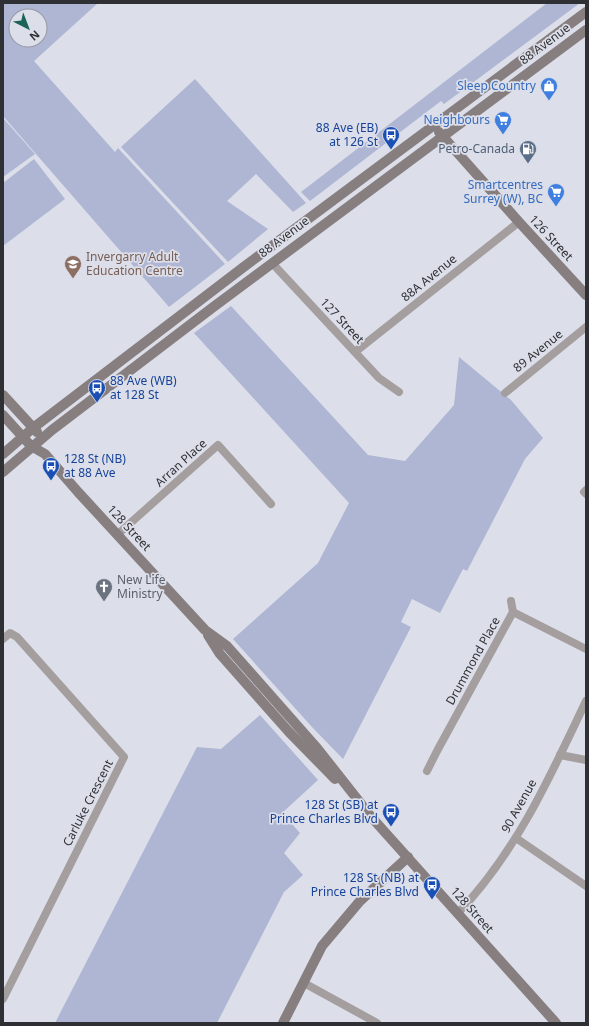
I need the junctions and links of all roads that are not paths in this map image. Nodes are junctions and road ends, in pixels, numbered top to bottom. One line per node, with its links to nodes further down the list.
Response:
1 (586, 12): 3 (main road, 88 Avenue)
2 (586, 30): 4 (main road, 88 Avenue)
3 (434, 126): 4 (main road, 126 Street); 14 (main road, 88 Avenue)
4 (443, 136): 5 (main road, 126 Street); 6 (main road, 88 Avenue)
5 (519, 222): 7 (main road, 126 Street); 9 (street, 88A Avenue)
6 (272, 263): 9 (street, 127 Street); 16 (main road, 88 Avenue)
7 (586, 295)
8 (586, 327): 11 (street, 89 Avenue)
9 (355, 352): 10 (street, 127 Street)
10 (398, 392)
11 (505, 393)
12 (3, 396): 14 (main road)
13 (3, 415): 15 (main road)
14 (33, 428): 15 (main road, 88 Avenue); 16 (main road)
15 (23, 437): 17 (main road, 128 Street); 18 (main road, 88 Avenue)
16 (42, 438): 17 (main road, 88 Avenue); 19 (main road)
17 (31, 446): 19 (main road, 128 Street); 20 (main road, 88 Avenue)
18 (3, 454)
19 (45, 454): 22 (main road, 128 Street)
20 (3, 472)
21 (271, 504): 22 (street, Arran Place)
22 (118, 534): 32 (main road, 128 Street)
23 (511, 601): 24 (street)
24 (513, 612): 26 (street, Drummond Place); 30 (street, Drummond Place)
25 (3, 639): 36 (street, Carluke Crescent)
26 (586, 649)
27 (586, 701): 28 (street, 90 Avenue)
28 (560, 755): 29 (street); 31 (street, 90 Avenue)
29 (586, 760)
30 (427, 771)
31 (516, 838): 33 (street); 34 (street, 90 Avenue)
32 (408, 857): 34 (main road, 128 Street); 35 (main road)
33 (586, 886)
34 (458, 913): 39 (main road, 128 Street)
35 (304, 983): 37 (main road); 38 (street)
36 (3, 999)
37 (283, 1023)
38 (376, 1023)
39 (556, 1023)

